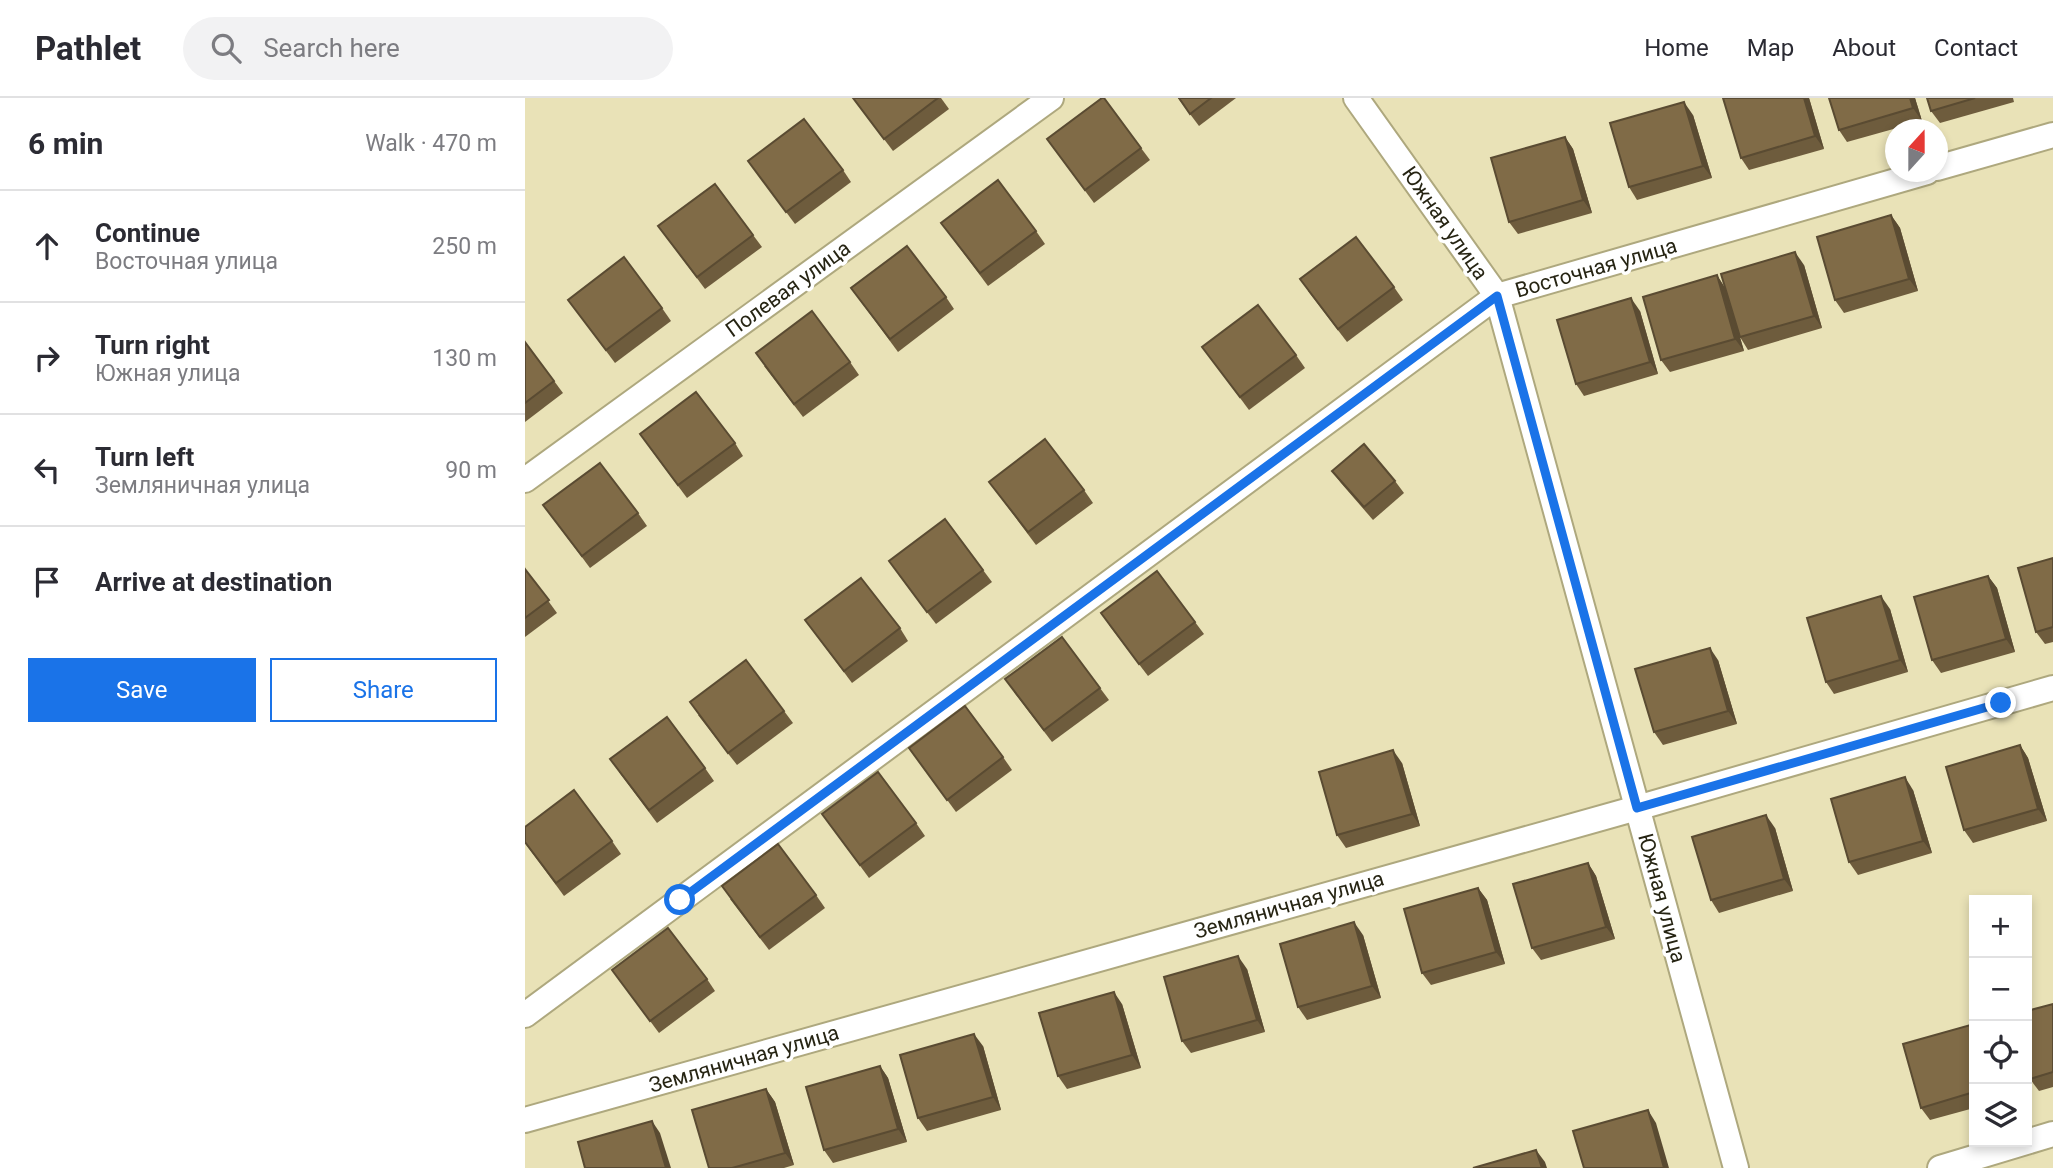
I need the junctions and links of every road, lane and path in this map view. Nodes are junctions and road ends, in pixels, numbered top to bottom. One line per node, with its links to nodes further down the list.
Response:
1 (1051, 98): 7 (street, Полевая улица)
2 (1356, 98): 6 (street, Южная улица)
3 (2053, 135): 4 (street)
4 (1948, 166)
5 (1892, 182): 6 (street, Восточная улица)
6 (1497, 296): 9 (street, Южная улица); 10 (street, Восточная улица)
7 (525, 480)
8 (2053, 688): 9 (street, Земляничная улица)
9 (1637, 808): 11 (street, Земляничная улица); 13 (street, Южная улица)
10 (525, 1015)
11 (525, 1120)
12 (2053, 1135): 14 (street)
13 (1736, 1168)
14 (1940, 1168)

